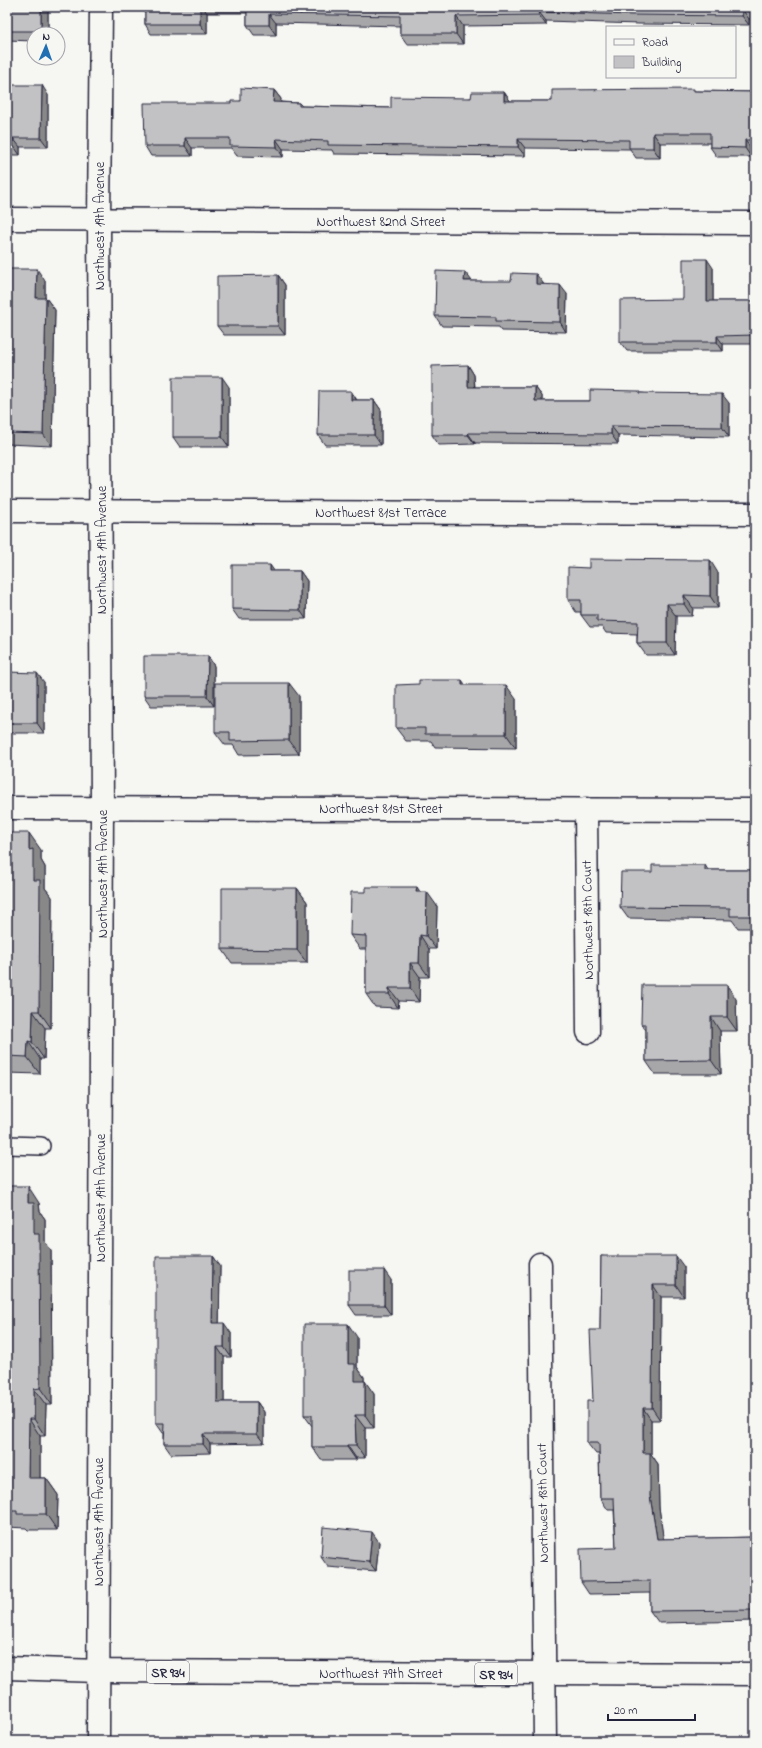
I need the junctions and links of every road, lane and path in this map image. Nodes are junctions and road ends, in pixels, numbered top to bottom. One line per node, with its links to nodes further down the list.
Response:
1 (101, 7): 3 (street, Northwest 19th Avenue)
2 (7, 219): 3 (street, Northwest 82nd Street)
3 (99, 219): 4 (street, Northwest 82nd Street); 6 (street, Northwest 19th Avenue)
4 (755, 223)
5 (7, 511): 6 (street, Northwest 81st Terrace)
6 (101, 511): 7 (street, Northwest 81st Terrace); 8 (street, Northwest 19th Avenue)
7 (755, 514)
8 (102, 807): 9 (street, Northwest 81st Street); 10 (street, Northwest 81st Street); 17 (street, Northwest 19th Avenue)
9 (7, 808)
10 (586, 809): 11 (street, Northwest 81st Street); 12 (street, Northwest 18th Court)
11 (755, 810)
12 (588, 1032)
13 (7, 1145): 14 (lane)
14 (41, 1146)
15 (540, 1264): 18 (street, Northwest 18th Court)
16 (7, 1668): 17 (street, Northwest 79th Street / SR 934)
17 (98, 1672): 18 (street, Northwest 79th Street / SR 934); 20 (street, Northwest 19th Avenue)
18 (544, 1674): 19 (street, Northwest 79th Street / SR 934); 21 (street, Northwest 18th Court)
19 (755, 1674)
20 (98, 1741)
21 (545, 1741)

